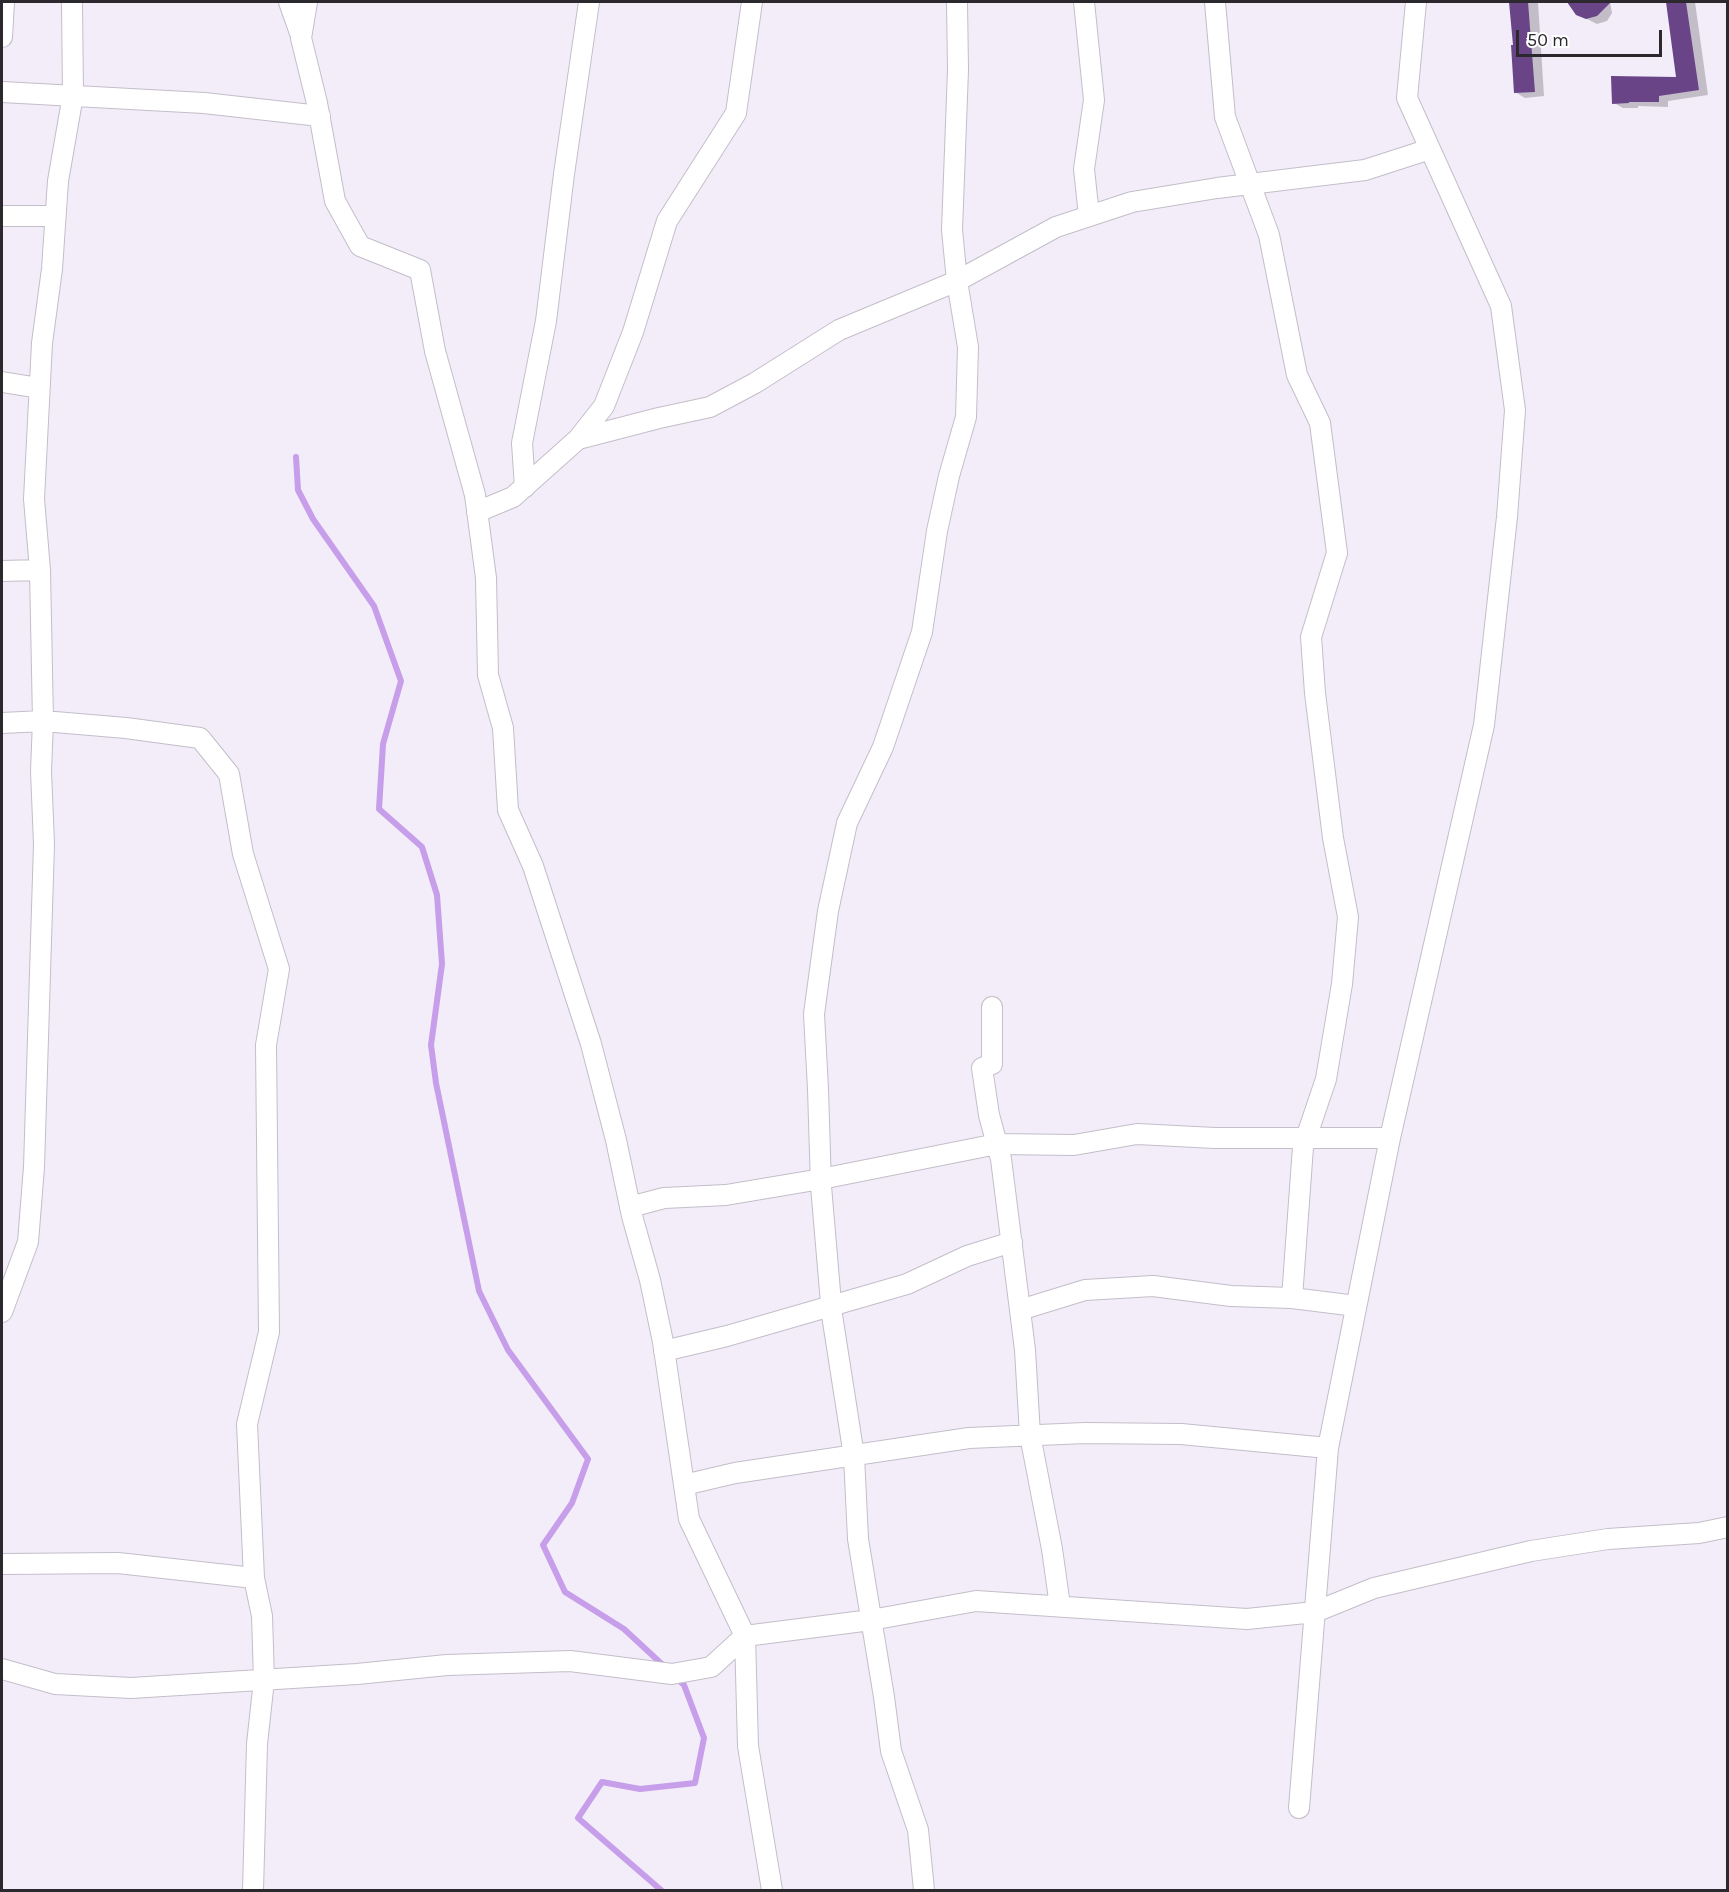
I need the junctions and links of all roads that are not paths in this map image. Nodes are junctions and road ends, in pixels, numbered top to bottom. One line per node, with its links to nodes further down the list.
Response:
1 (4, 2): 11 (street)
2 (72, 2): 14 (street)
3 (290, 2): 12 (street)
4 (307, 2): 12 (street)
5 (589, 2): 25 (street)
6 (752, 2): 24 (street)
7 (957, 2): 21 (street)
8 (1084, 2): 20 (street)
9 (1215, 2): 17 (street)
10 (1416, 2): 16 (street)
11 (2, 38)
12 (301, 38): 15 (street)
13 (2, 92): 14 (street)
14 (73, 94): 15 (street); 19 (street)
15 (320, 116): 26 (street)
16 (1430, 148): 17 (street); 33 (street)
17 (1251, 184): 20 (street); 32 (street)
18 (2, 216): 19 (street)
19 (56, 216): 23 (street)
20 (1089, 216): 21 (street)
21 (957, 281): 24 (street); 35 (street)
22 (2, 382): 23 (street)
23 (39, 388): 27 (street)
24 (578, 439): 25 (street)
25 (525, 487): 26 (street)
26 (477, 512): 36 (street)
27 (40, 570): 28 (street); 29 (street)
28 (2, 571)
29 (43, 721): 30 (street); 42 (street); 50 (street)
30 (2, 723)
31 (992, 1006): 34 (street)
32 (1306, 1138): 33 (street); 34 (street); 38 (street)
33 (1390, 1138): 40 (street)
34 (997, 1144): 35 (street); 37 (street)
35 (821, 1179): 36 (street); 39 (street)
36 (630, 1207): 43 (street)
37 (1012, 1242): 39 (street); 41 (street)
38 (1292, 1298): 40 (street); 41 (street)
39 (831, 1305): 43 (street); 46 (street)
40 (1356, 1306): 45 (street)
41 (1020, 1310): 44 (street)
42 (2, 1312)
43 (664, 1351): 47 (street)
44 (1030, 1435): 45 (street); 46 (street); 51 (street)
45 (1328, 1448): 52 (street)
46 (854, 1456): 47 (street); 53 (street)
47 (684, 1485): 54 (street)
48 (1728, 1527): 52 (street)
49 (2, 1564): 50 (street)
50 (254, 1578): 56 (street)
51 (1060, 1606): 52 (street); 53 (street)
52 (1315, 1612): 57 (street)
53 (871, 1620): 54 (street); 60 (street)
54 (745, 1636): 56 (street); 59 (street)
55 (2, 1669): 56 (street)
56 (264, 1680): 58 (street)
57 (1299, 1808)
58 (253, 1890)
59 (772, 1890)
60 (924, 1890)

